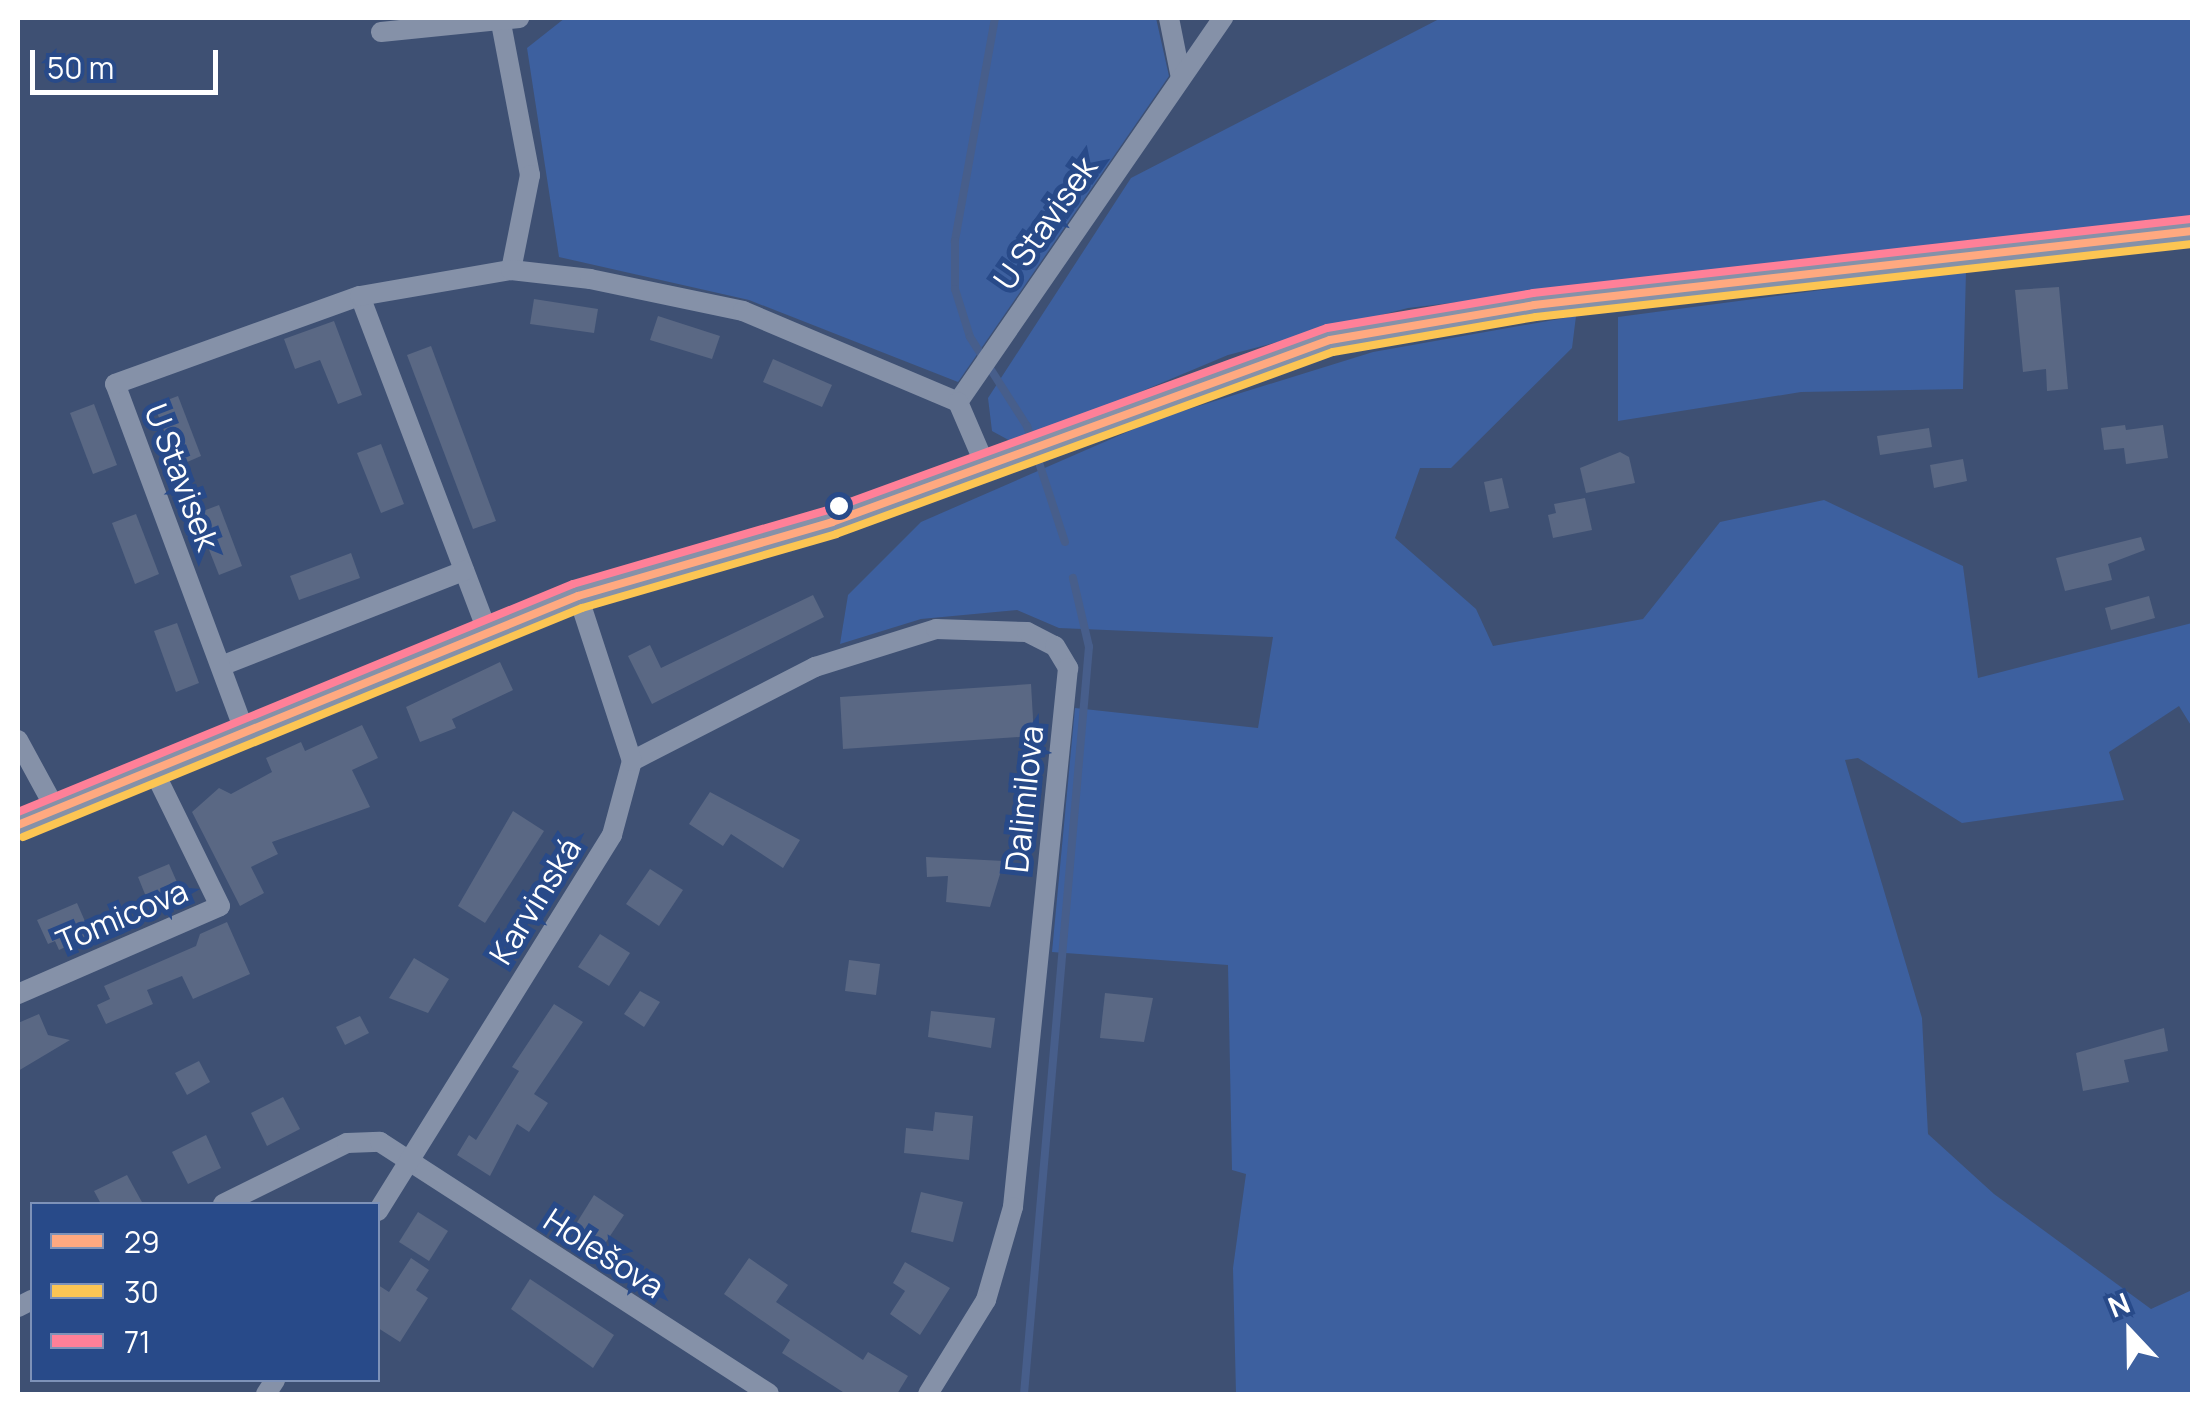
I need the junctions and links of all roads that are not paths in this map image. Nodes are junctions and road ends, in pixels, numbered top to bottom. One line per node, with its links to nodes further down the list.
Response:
1 (1169, 18): 5 (street)
2 (1223, 18): 5 (street, U Stavisek)
3 (510, 20): 4 (street); 7 (street)
4 (381, 32)
5 (1182, 78): 9 (street, U Stavisek)
6 (2192, 232): 10 (street)
7 (511, 270): 8 (street, U Stavisek); 9 (street, U Stavisek)
8 (360, 296): 11 (street); 14 (street, U Stavisek)
9 (958, 402): 10 (street)
10 (986, 467): 12 (street)
11 (464, 571): 13 (street); 14 (street)
12 (578, 596): 13 (street); 17 (street)
13 (487, 630): 15 (street)
14 (221, 666): 15 (street, U Stavisek)
15 (244, 730): 18 (street)
16 (18, 740): 19 (street)
17 (632, 761): 22 (street, Karvinská); 26 (street, Dalimilova)
18 (152, 770): 19 (street); 21 (street, Tomicova)
19 (56, 810): 20 (street)
20 (18, 825)
21 (18, 994)
22 (407, 1162): 23 (street, Holešova); 24 (street, Karvinská); 25 (street, Holešova)
23 (227, 1202)
24 (380, 1208)
25 (769, 1394)
26 (928, 1394)

